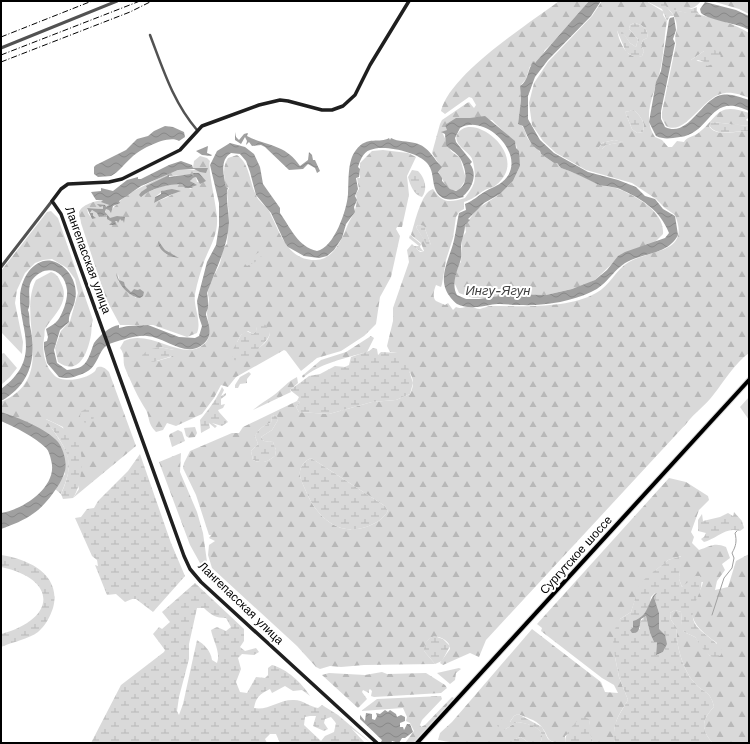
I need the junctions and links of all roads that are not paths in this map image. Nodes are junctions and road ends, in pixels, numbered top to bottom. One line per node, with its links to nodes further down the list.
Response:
1 (117, 1): 4 (street)
2 (409, 1): 5 (main road)
3 (150, 35): 5 (street)
4 (1, 48)
5 (197, 130): 6 (main road)
6 (52, 201): 7 (street); 9 (main road, Лангепасская улица)
7 (1, 267)
8 (749, 380): 10 (main road, Сургутское шоссе)
9 (377, 743)
10 (417, 743)

